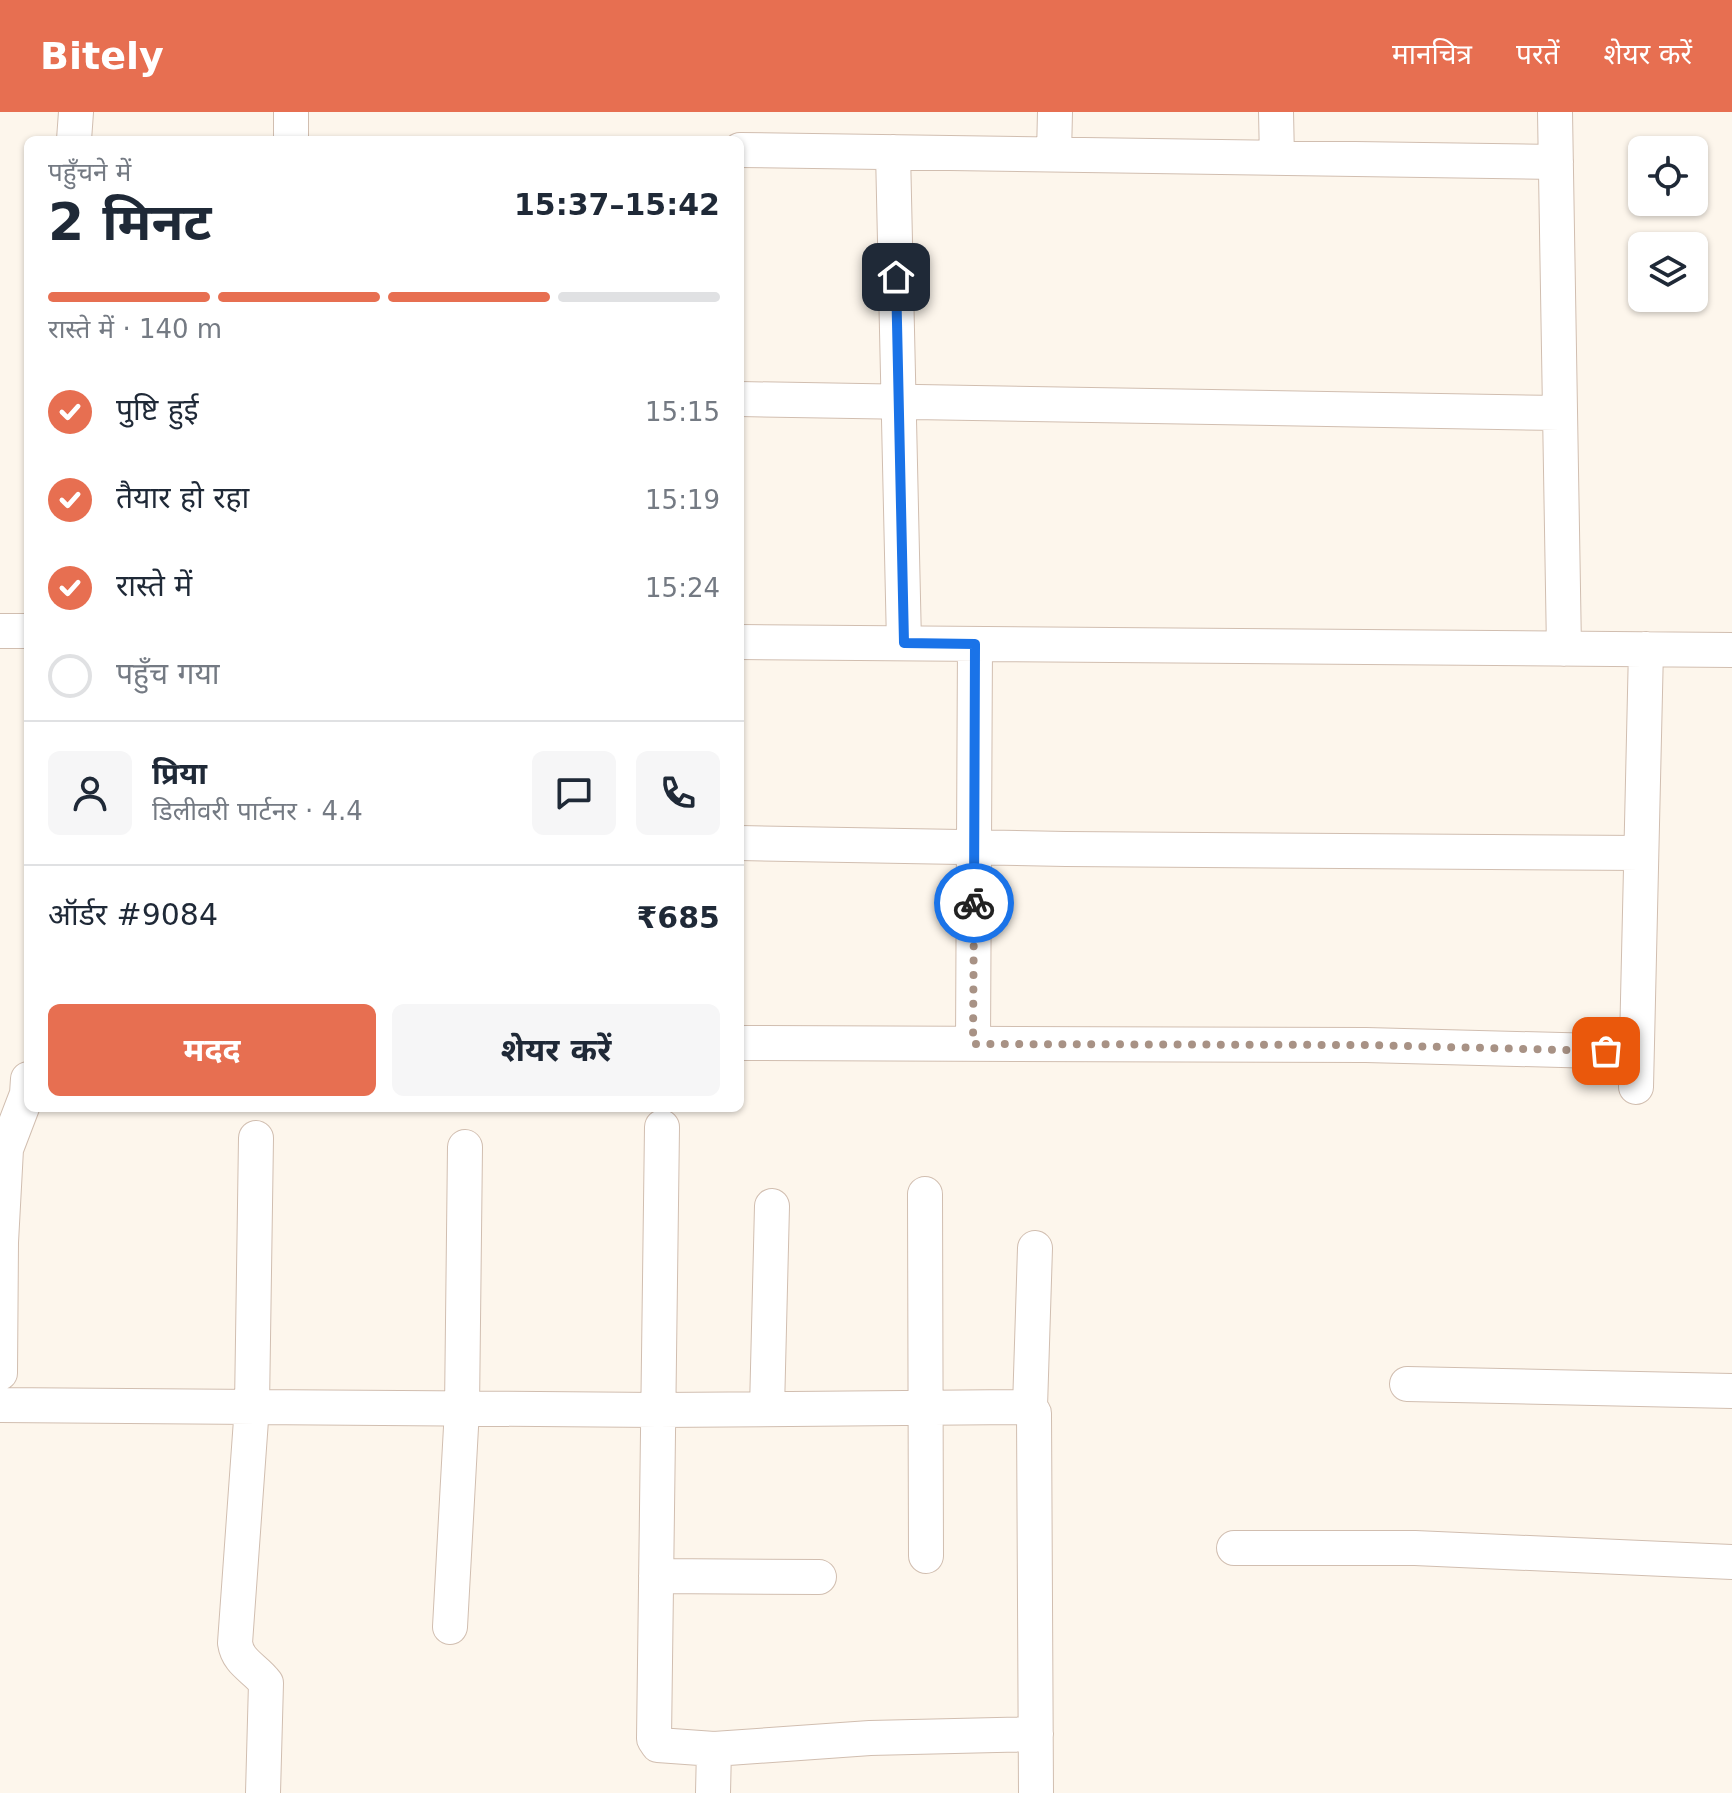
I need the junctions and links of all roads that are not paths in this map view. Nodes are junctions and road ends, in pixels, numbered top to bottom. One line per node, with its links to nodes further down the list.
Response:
1 (76, 112): 6 (street)
2 (291, 112): 7 (street)
3 (1055, 112): 10 (street)
4 (1276, 112): 11 (street)
5 (1555, 112): 12 (street)
6 (74, 136)
7 (291, 136)
8 (744, 150): 9 (street)
9 (893, 152): 10 (street); 14 (street)
10 (1054, 154): 11 (street)
11 (1277, 158): 12 (street)
12 (1556, 162): 15 (street)
13 (744, 399): 14 (street)
14 (899, 402): 15 (street); 19 (street)
15 (1560, 413): 21 (street)
16 (0, 631): 17 (street)
17 (24, 631)
18 (744, 642): 19 (street)
19 (904, 643): 20 (street)
20 (975, 644): 21 (street); 25 (street)
21 (1564, 649): 22 (street)
22 (1646, 649): 23 (street); 26 (street)
23 (1732, 650)
24 (744, 843): 25 (street)
25 (974, 847): 26 (street); 28 (street)
26 (1641, 853): 29 (street)
27 (744, 1043): 28 (street)
28 (973, 1044): 29 (street)
29 (1636, 1052): 30 (street)
30 (1636, 1087)
31 (24, 1102): 38 (street)
32 (662, 1127): 47 (street)
33 (256, 1138): 42 (street)
34 (465, 1147): 45 (street)
35 (925, 1194): 44 (street)
36 (772, 1206): 46 (street)
37 (1035, 1248): 43 (street)
38 (0, 1373)
39 (1407, 1384): 40 (street)
40 (1732, 1391)
41 (0, 1405): 42 (street)
42 (252, 1406): 45 (street); 56 (street)
43 (1030, 1407): 44 (street); 54 (street)
44 (925, 1408): 46 (street); 49 (street)
45 (462, 1409): 47 (street); 53 (street)
46 (767, 1409): 47 (street)
47 (658, 1410): 51 (street)
48 (1234, 1548): 50 (street)
49 (926, 1556)
50 (1732, 1562)
51 (656, 1576): 52 (street); 55 (street)
52 (819, 1577)
53 (450, 1627)
54 (1036, 1734): 55 (street); 58 (street)
55 (714, 1749): 57 (street)
56 (263, 1793)
57 (713, 1793)
58 (1036, 1793)

